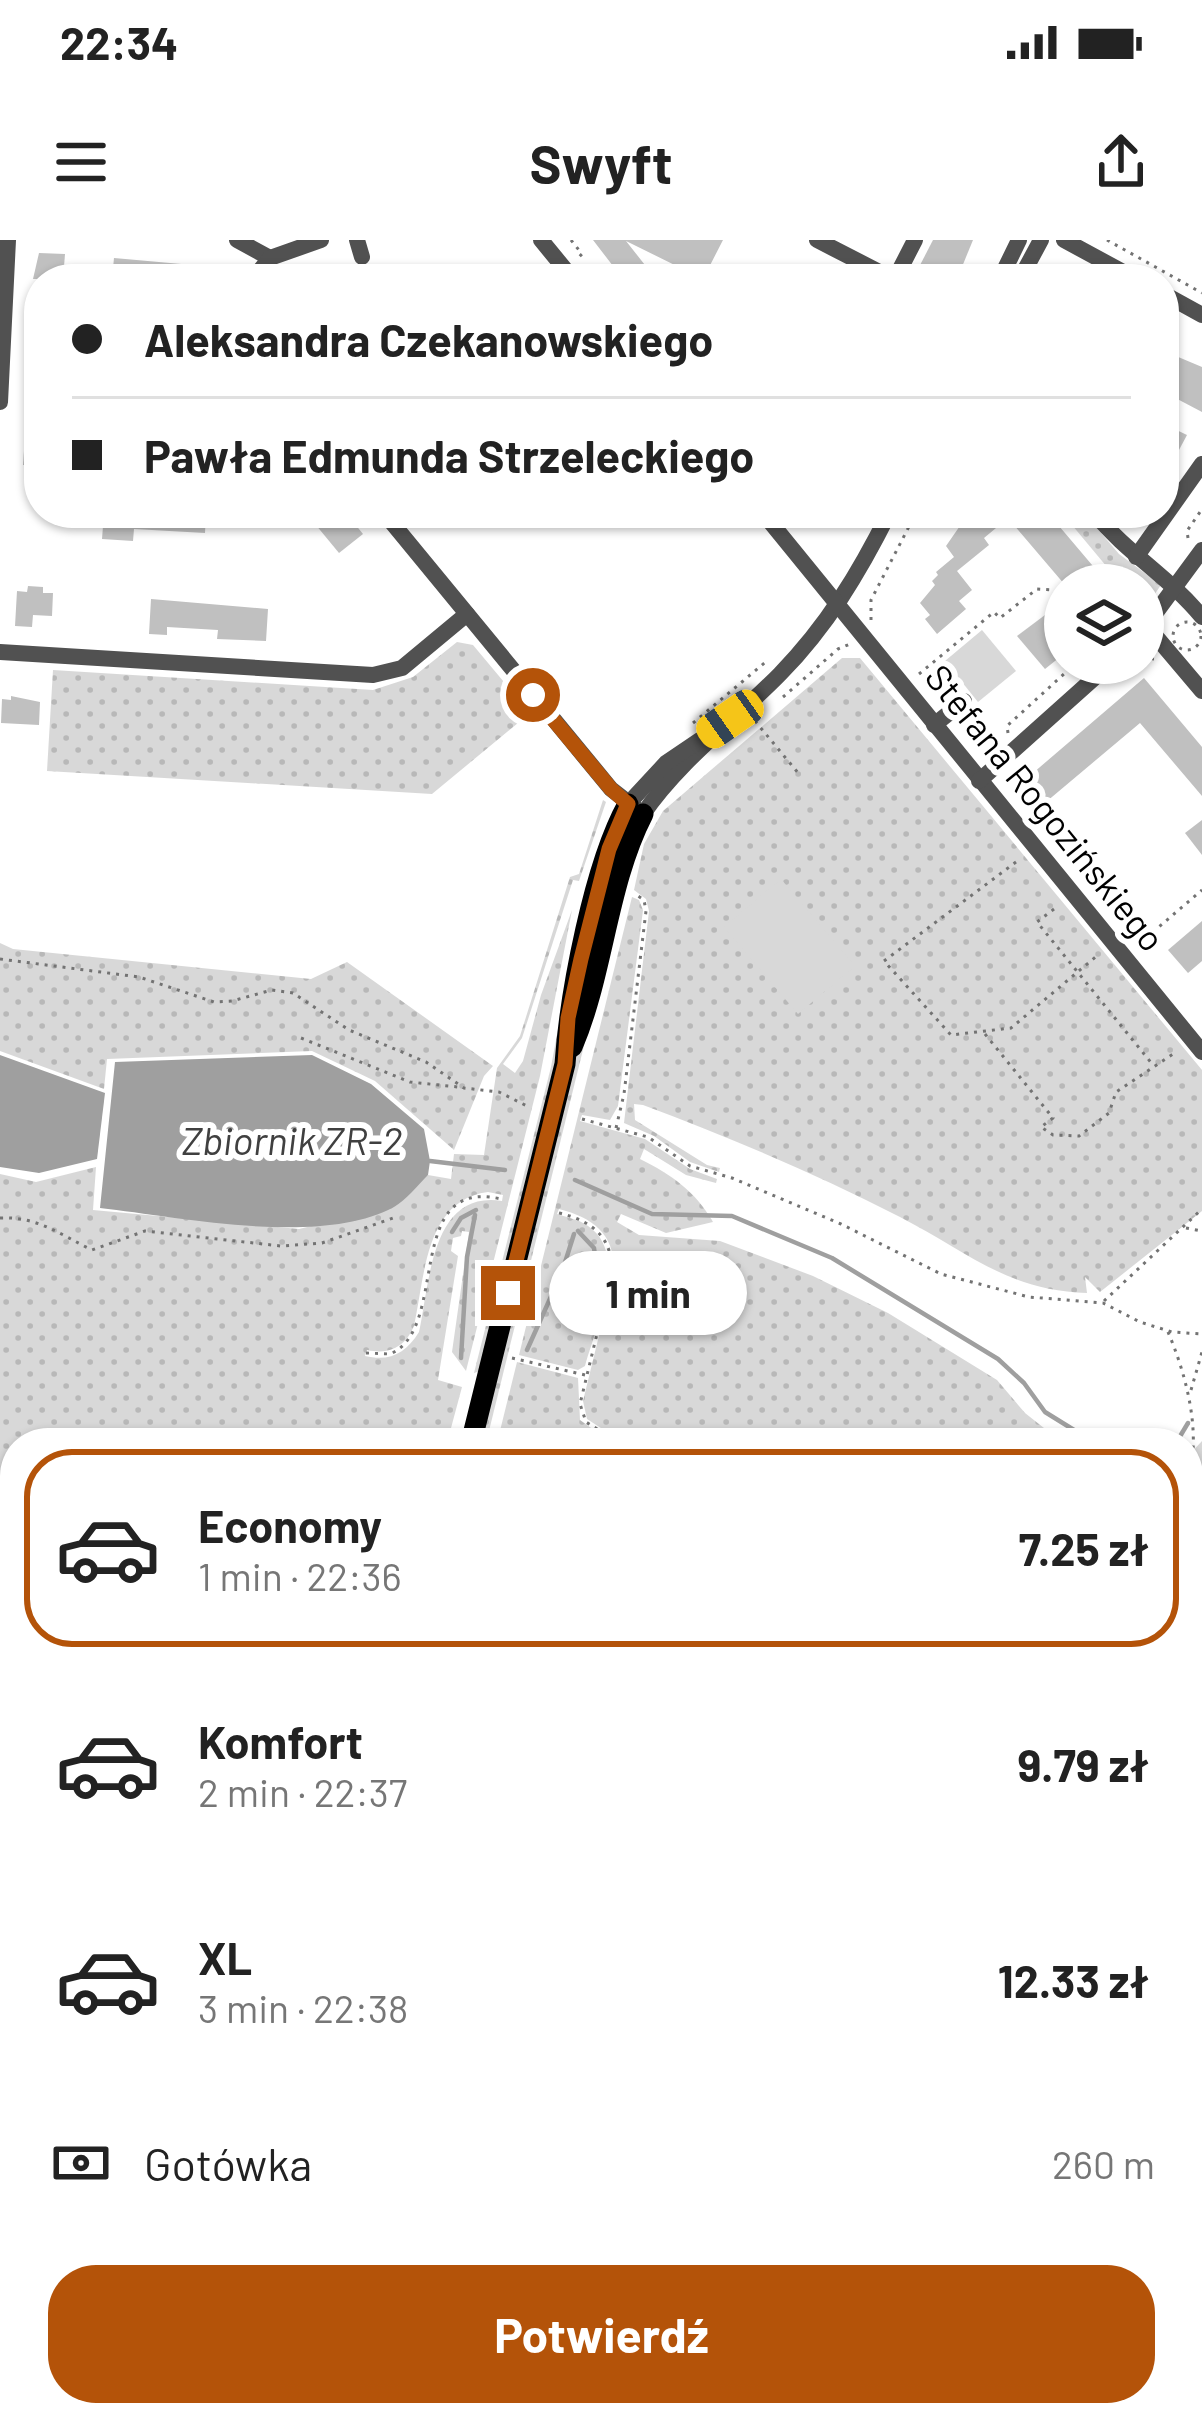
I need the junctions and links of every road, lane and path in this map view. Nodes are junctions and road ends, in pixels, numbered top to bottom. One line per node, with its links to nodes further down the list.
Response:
1 (8, 240): 14 (street)
2 (237, 240): 8 (street)
3 (321, 240): 8 (street)
4 (541, 240): 10 (street)
5 (817, 240): 11 (street)
6 (1064, 240): 12 (street)
7 (1107, 240): 13 (path)
8 (270, 258): 9 (street)
9 (265, 264)
10 (561, 264)
11 (864, 264)
12 (1108, 264)
13 (1141, 264)
14 (0, 402)
15 (1202, 464): 16 (street)
16 (1179, 496)
17 (396, 528): 30 (street)
18 (775, 528): 28 (street, Stefana Rogozińskiego)
19 (881, 528): 28 (street)
20 (908, 528): 32 (path)
21 (1106, 528): 24 (street)
22 (1157, 528): 24 (street)
23 (1202, 550): 25 (street)
24 (1136, 557): 25 (street)
25 (1176, 587): 27 (street); 31 (street)
26 (1044, 589): 29 (path)
27 (1164, 603)
28 (838, 606): 42 (street, Stefana Rogozińskiego); 46 (street)
29 (994, 612)
30 (467, 614): 36 (street); 46 (street)
31 (1202, 616)
32 (871, 629)
33 (1195, 648): 33 (path); 37 (path)
34 (780, 649): 43 (path)
35 (1164, 649): 39 (street)
36 (0, 652)
37 (1202, 657)
38 (1088, 684): 45 (street)
39 (1202, 691)
40 (964, 701): 42 (street)
41 (755, 721): 44 (path)
42 (934, 725): 45 (street, Stefana Rogozińskiego)
43 (680, 734)
44 (800, 774)
45 (979, 781): 57 (street, Stefana Rogozińskiego)
46 (635, 809): 80 (main road)
47 (1016, 862): 55 (path)
48 (1202, 890): 51 (path)
49 (627, 892): 63 (path)
50 (1054, 908): 54 (path)
51 (1139, 944)
52 (1105, 949): 54 (path)
53 (0, 959): 60 (path)
54 (1077, 971): 55 (path); 59 (path)
55 (985, 1033): 59 (path)
56 (301, 1038): 60 (path)
57 (1202, 1052)
58 (1173, 1054): 59 (path)
59 (1154, 1066)
60 (462, 1087): 61 (path)
61 (527, 1106)
62 (582, 1119): 63 (path)
63 (616, 1128): 71 (path)
64 (501, 1198): 75 (path)
65 (1202, 1209): 69 (path)
66 (559, 1213): 77 (path)
67 (396, 1217): 68 (path)
68 (0, 1218)
69 (1183, 1228): 70 (path); 71 (path)
70 (1202, 1231)
71 (1103, 1303): 72 (path)
72 (1167, 1330): 73 (path); 78 (path)
73 (1202, 1334)
74 (1202, 1352): 78 (path)
75 (366, 1353)
76 (512, 1358): 77 (path)
77 (586, 1376): 81 (path)
78 (1190, 1394): 79 (path)
79 (1200, 1423)
80 (475, 1428)
81 (594, 1428)

